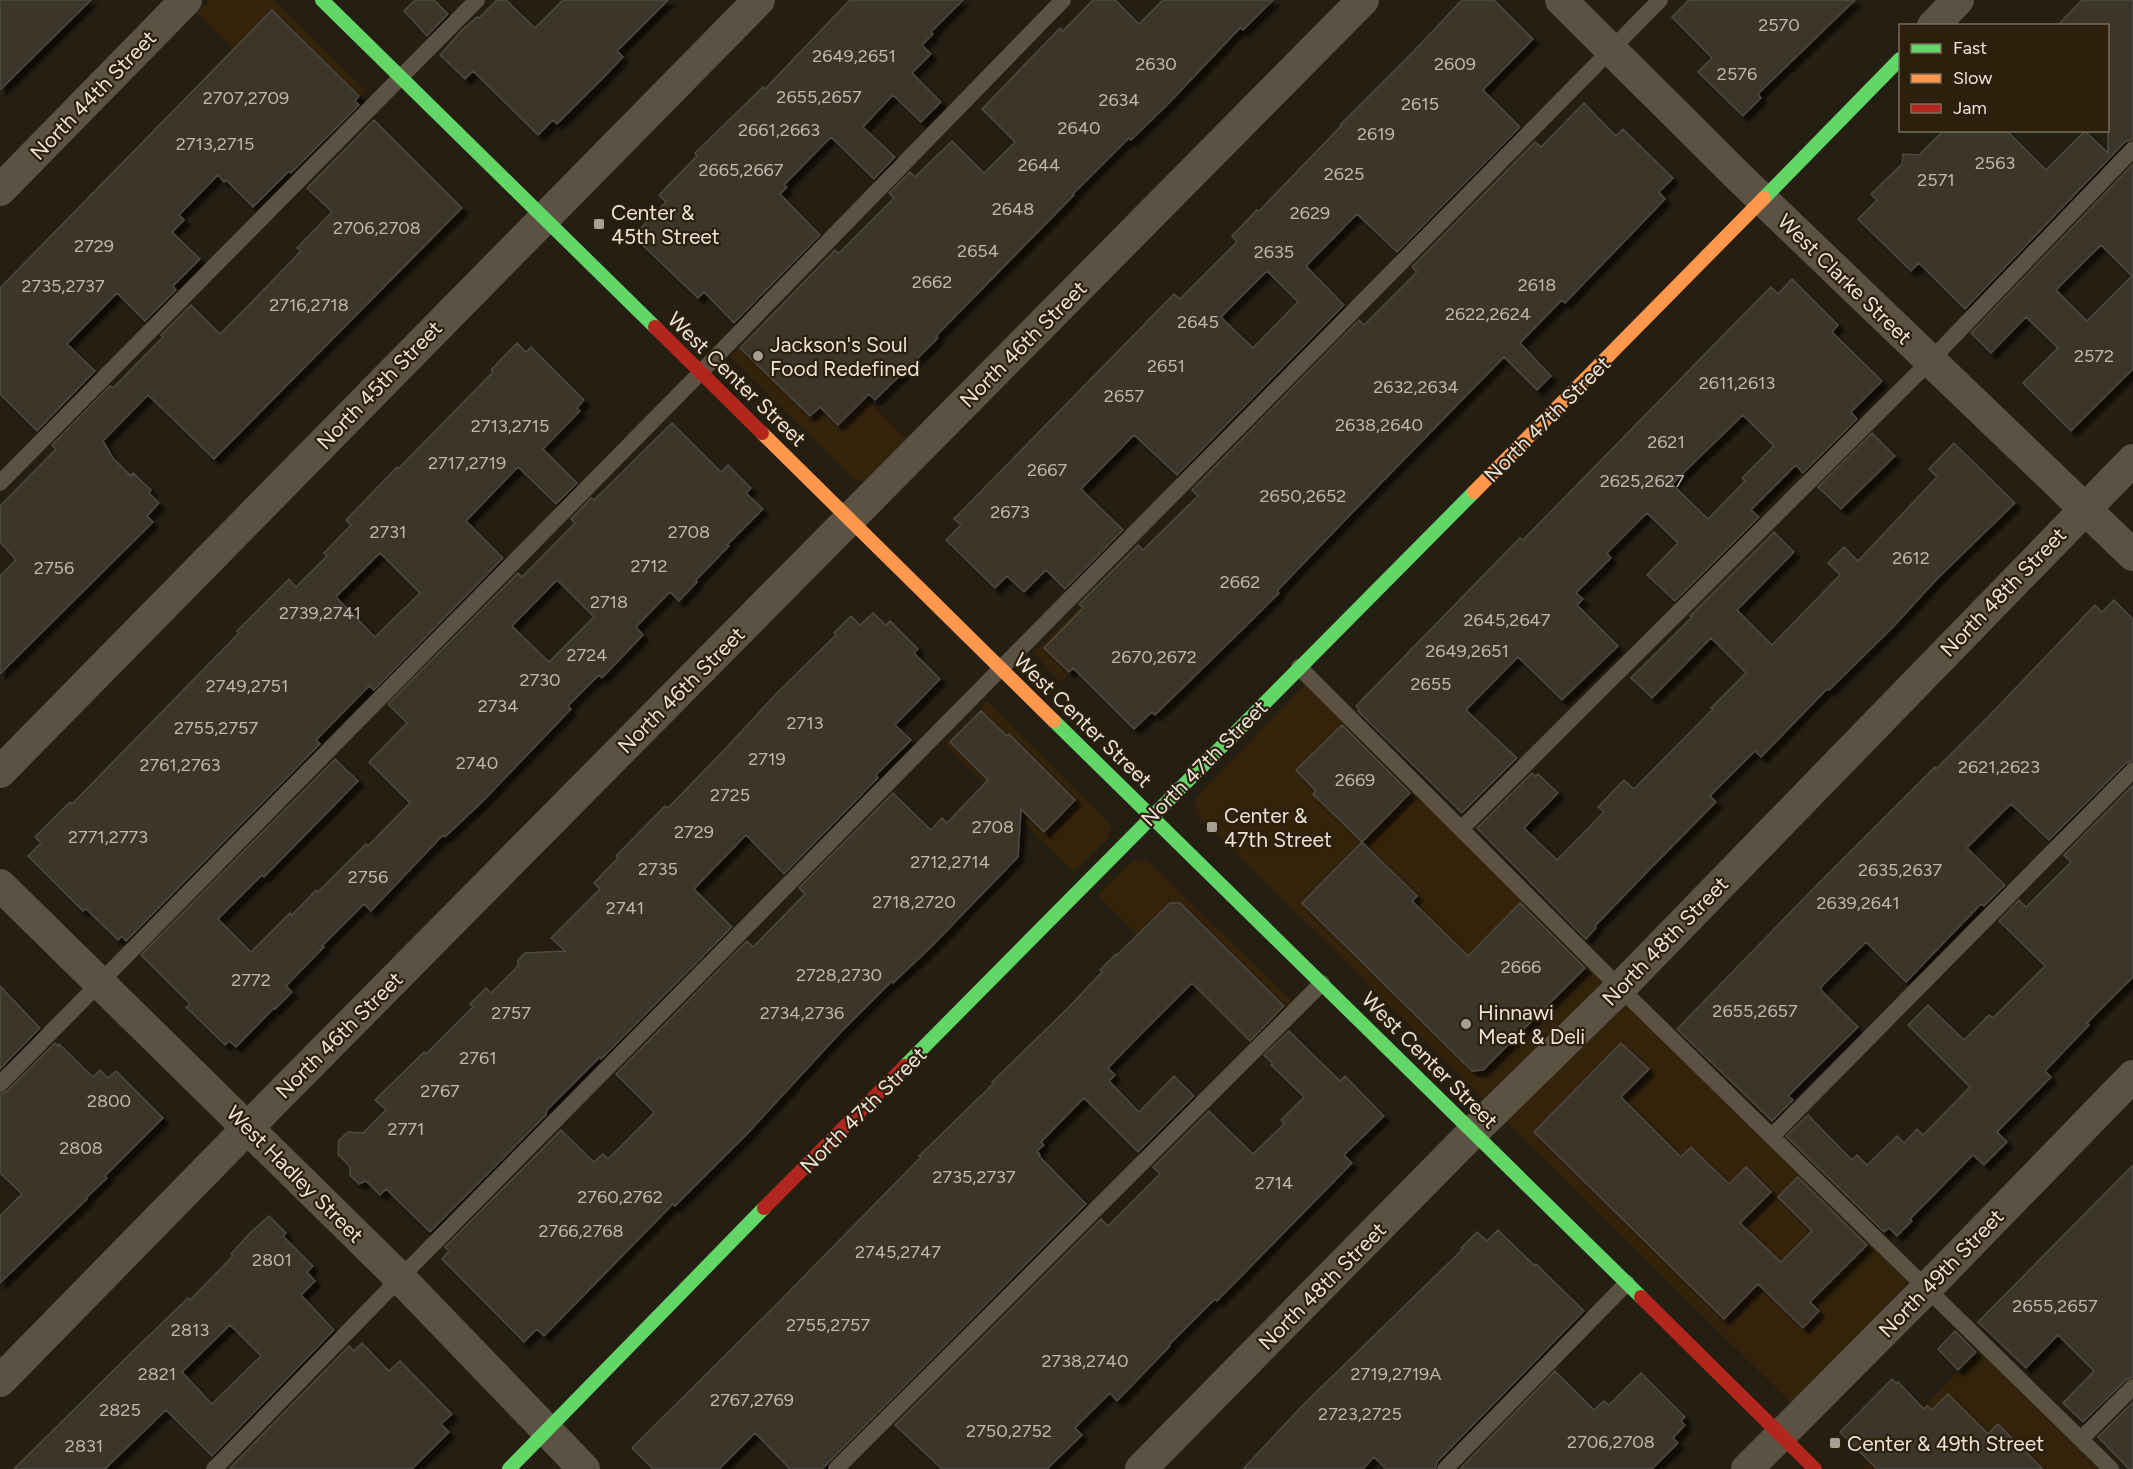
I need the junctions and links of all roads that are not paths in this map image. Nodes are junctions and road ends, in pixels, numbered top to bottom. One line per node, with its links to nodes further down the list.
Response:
1 (186, 0): 15 (street, North 44th Street)
2 (322, 0): 13 (street, West Center Street)
3 (477, 0): 13 (lane)
4 (759, 0): 17 (street, North 45th Street)
5 (1063, 0): 19 (lane)
6 (1363, 0): 23 (street, North 46th Street)
7 (1561, 0): 11 (street, West Clarke Street)
8 (1660, 0): 11 (lane)
9 (1958, 0): 10 (street)
10 (1935, 24)
11 (1611, 50): 16 (street, West Clarke Street); 26 (lane)
12 (1899, 60): 16 (street, North 47th Street)
13 (401, 78): 17 (street, West Center Street); 21 (lane)
14 (2133, 149): 18 (lane)
15 (0, 190)
16 (1763, 201): 18 (street, West Clarke Street); 25 (street, North 47th Street)
17 (543, 218): 19 (street, West Center Street); 28 (street, North 45th Street)
18 (1930, 361): 22 (street, West Clarke Street); 30 (lane)
19 (700, 373): 23 (street, West Center Street); 33 (lane)
20 (2133, 460): 22 (street, North 48th Street)
21 (0, 483)
22 (2085, 508): 24 (street, West Clarke Street); 34 (street, North 48th Street)
23 (850, 519): 26 (street, West Center Street); 37 (street, North 46th Street)
24 (2133, 555)
25 (1299, 667): 29 (street, North 47th Street); 30 (lane)
26 (1001, 668): 29 (street, West Center Street); 40 (lane)
27 (2133, 770): 39 (lane)
28 (0, 772)
29 (1151, 816): 32 (street, West Center Street); 45 (street, North 47th Street)
30 (1462, 828): 34 (lane)
31 (0, 885): 33 (street, West Hadley Street)
32 (1322, 983): 38 (street, West Center Street); 51 (lane)
33 (100, 984): 36 (lane); 37 (street, West Hadley Street)
34 (1620, 988): 38 (street, North 48th Street); 39 (lane)
35 (2133, 1076): 42 (street, North 49th Street)
36 (0, 1084)
37 (248, 1127): 40 (street, West Hadley Street); 43 (street, North 46th Street)
38 (1473, 1132): 41 (street, West Center Street); 52 (street, North 48th Street)
39 (1772, 1136): 42 (lane)
40 (400, 1278): 45 (street, West Hadley Street); 48 (lane)
41 (1627, 1283): 46 (street, West Center Street); 53 (lane)
42 (1927, 1288): 46 (street, North 49th Street); 47 (lane)
43 (0, 1381)
44 (2133, 1387): 47 (lane)
45 (546, 1431): 49 (street, North 47th Street); 50 (street, West Hadley Street)
46 (1781, 1435): 54 (street, North 49th Street); 55 (street, West Center Street)
47 (2081, 1439): 56 (lane)
48 (214, 1469)
49 (509, 1469)
50 (584, 1469)
51 (836, 1469)
52 (1141, 1469)
53 (1445, 1469)
54 (1747, 1469)
55 (1815, 1469)
56 (2111, 1469)

